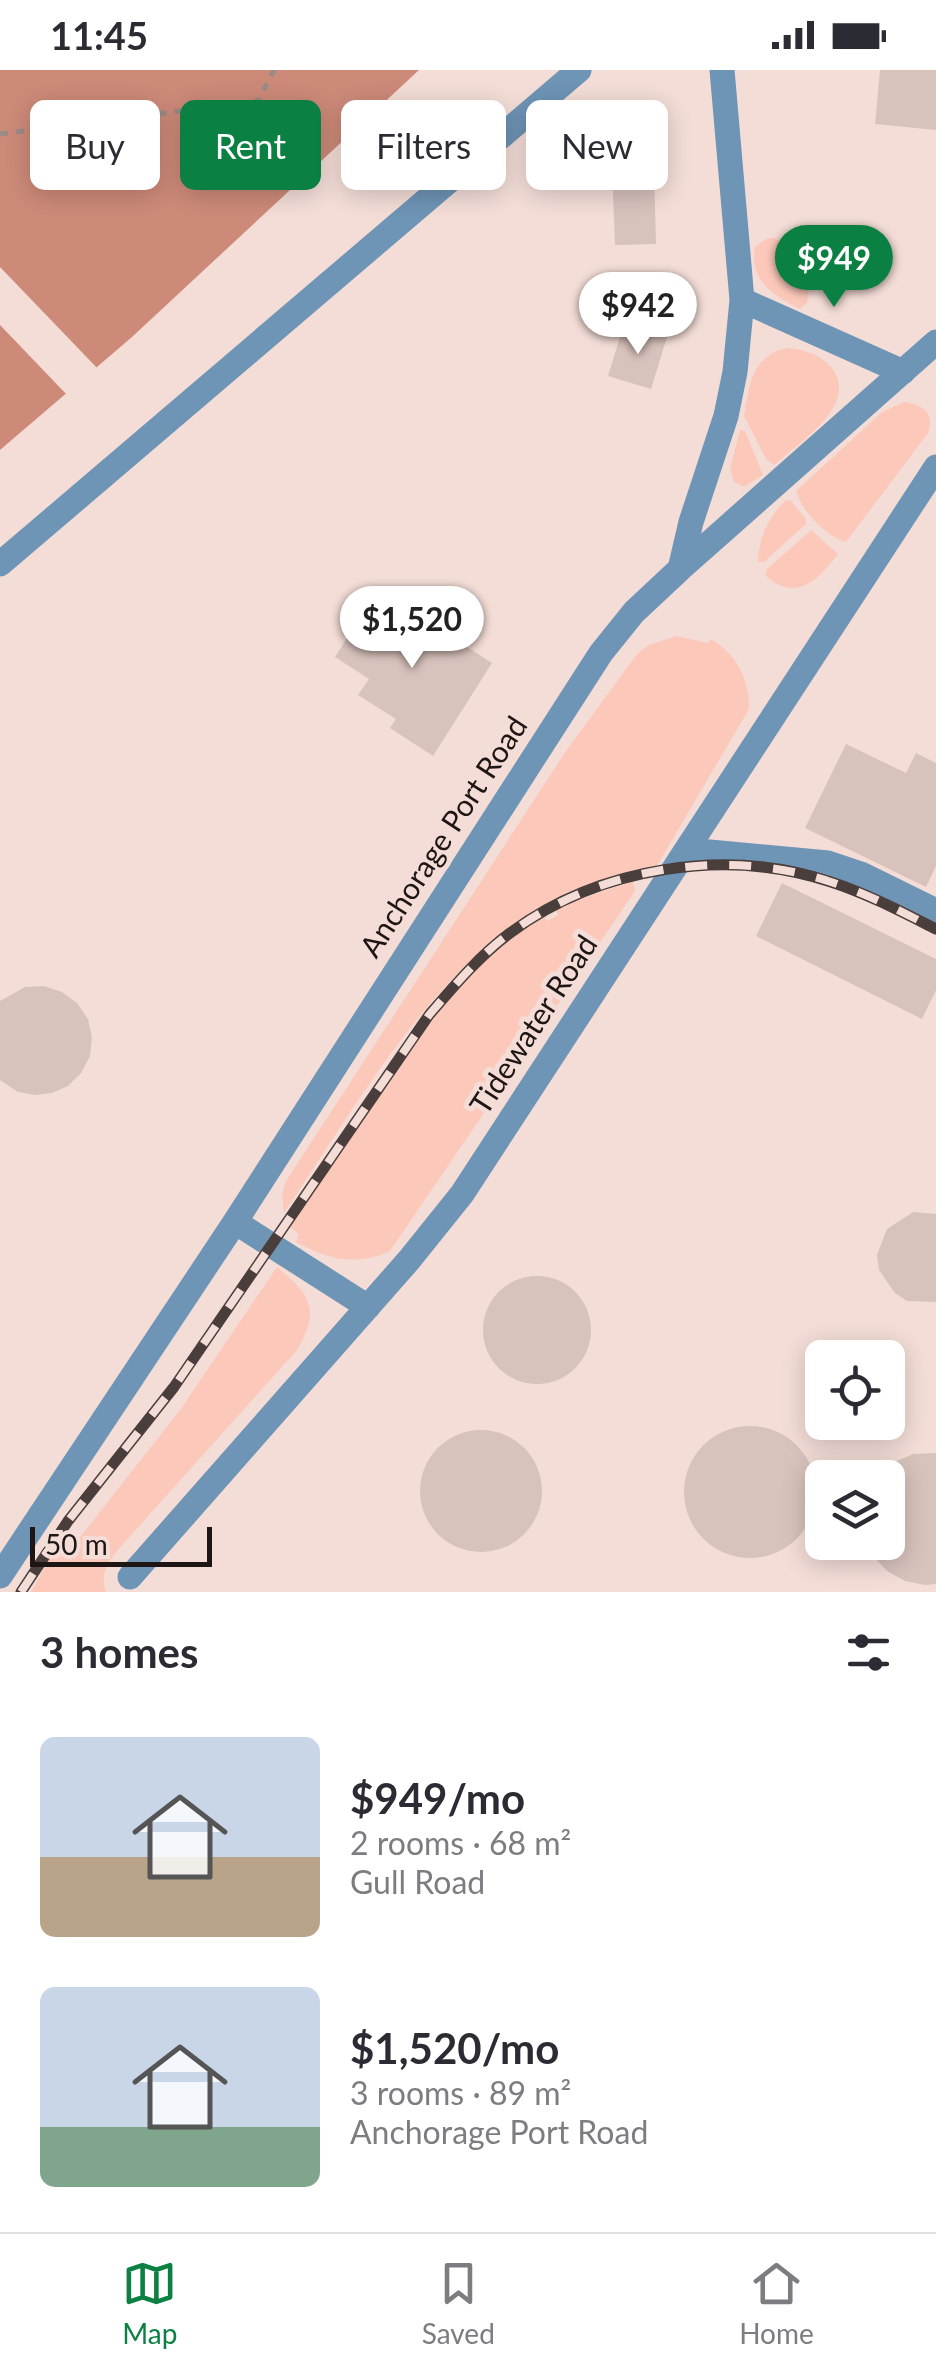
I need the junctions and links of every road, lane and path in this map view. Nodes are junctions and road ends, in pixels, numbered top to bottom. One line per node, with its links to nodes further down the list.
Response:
1 (274, 70): 4 (path)
2 (578, 70): 9 (street)
3 (722, 70): 5 (street)
4 (0, 134)
5 (742, 300): 7 (street); 10 (street)
6 (936, 342): 7 (street, Anchorage Port Road)
7 (903, 372): 10 (street, Anchorage Port Road)
8 (936, 467): 11 (street, Tidewater Road)
9 (0, 564)
10 (680, 569): 13 (street, Anchorage Port Road)
11 (688, 850): 12 (street); 14 (street, Tidewater Road)
12 (936, 911)
13 (235, 1222): 14 (street); 15 (street, Anchorage Port Road)
14 (368, 1308): 16 (street, Tidewater Road)
15 (0, 1576)
16 (130, 1577)

